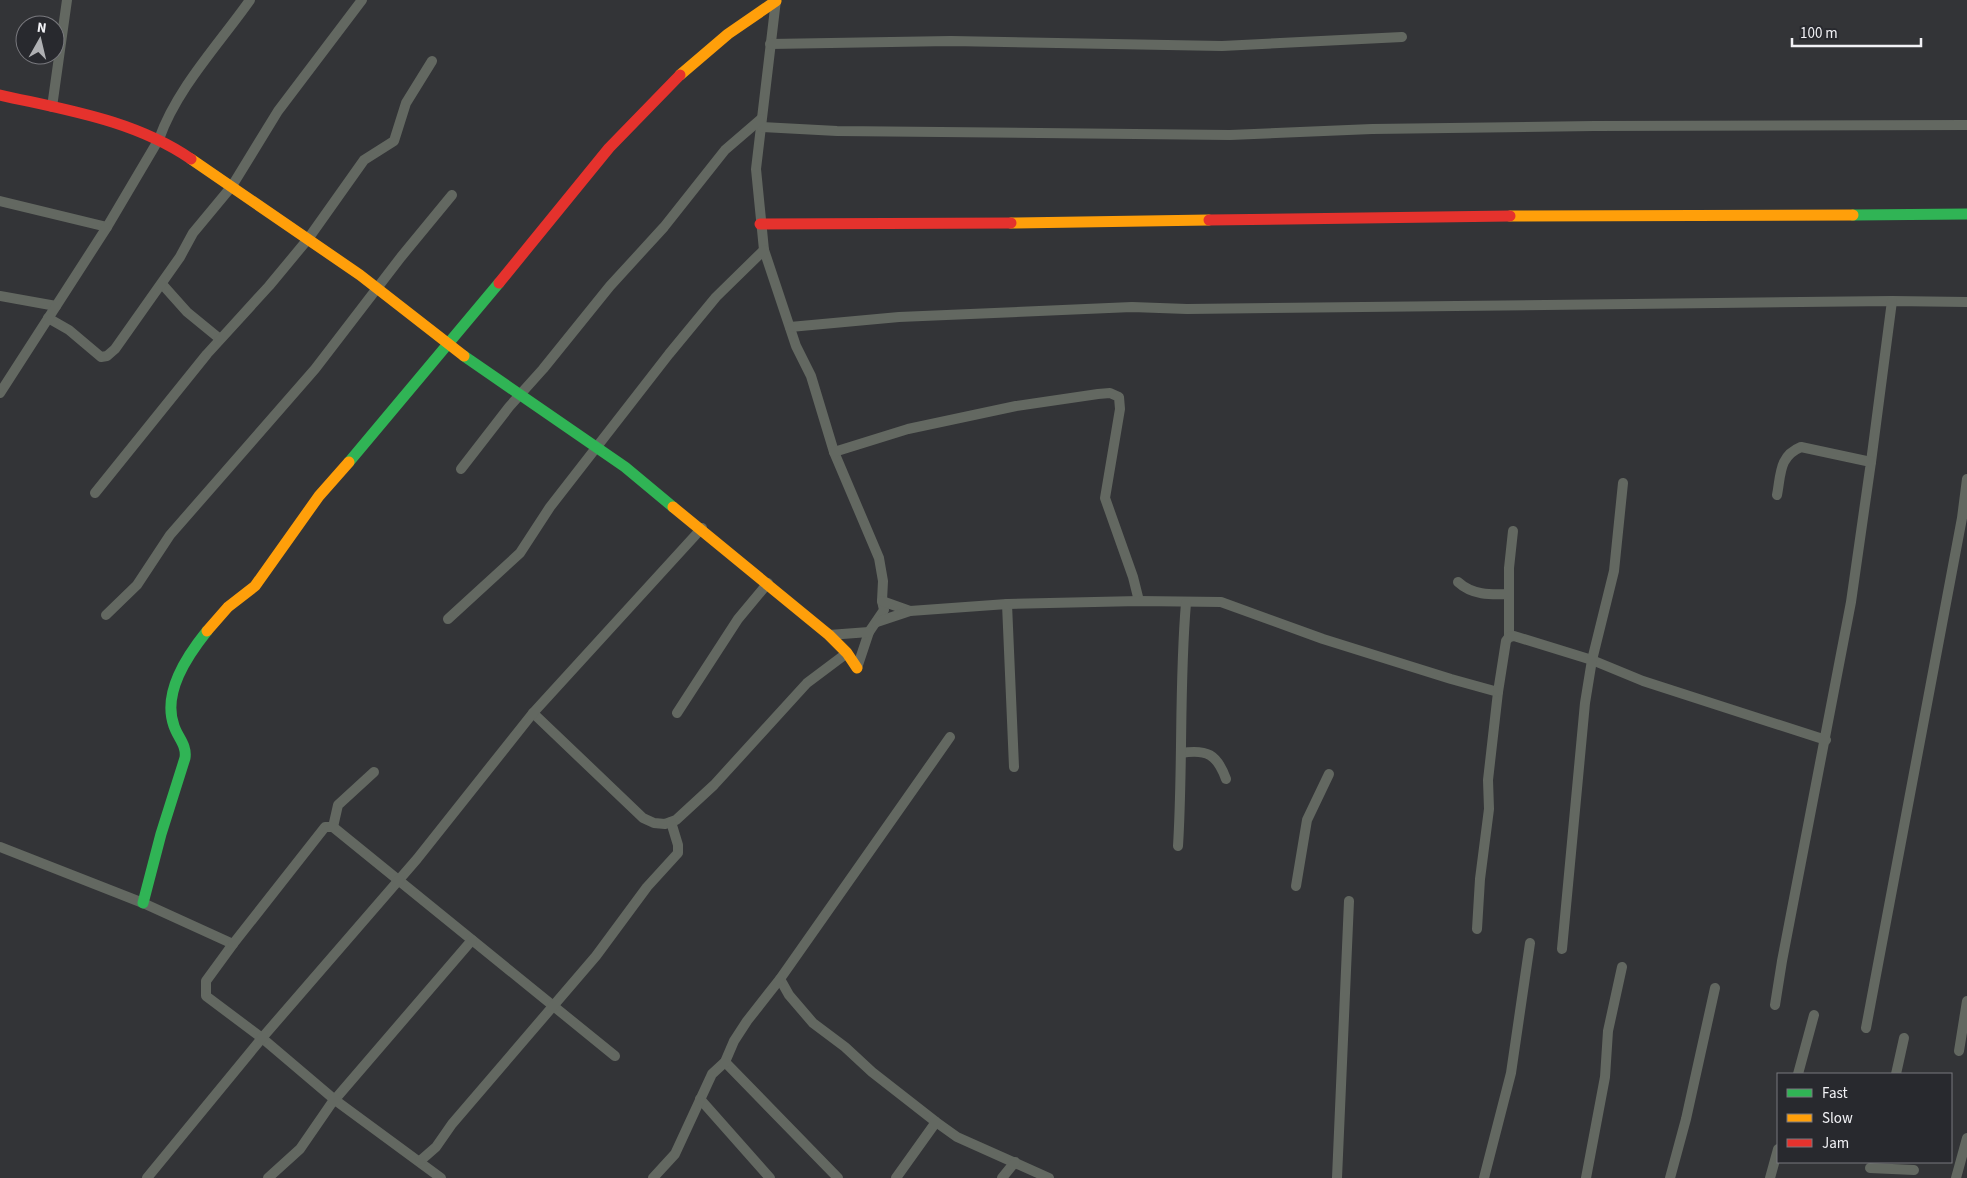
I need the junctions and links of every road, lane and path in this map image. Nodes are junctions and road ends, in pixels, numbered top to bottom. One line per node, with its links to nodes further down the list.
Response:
1 (67, 0): 9 (street)
2 (250, 0): 12 (street)
3 (362, 0): 13 (street)
4 (776, 1): 6 (street); 30 (street)
5 (1402, 37): 6 (street)
6 (770, 44): 10 (street)
7 (432, 61): 19 (street)
8 (0, 95): 9 (street)
9 (52, 107): 12 (street)
10 (761, 123): 11 (street); 17 (street); 32 (street)
11 (1967, 125)
12 (159, 139): 13 (street); 18 (street)
13 (232, 186): 19 (street); 21 (street)
14 (452, 195): 22 (street)
15 (0, 201): 18 (street)
16 (1967, 214): 17 (street)
17 (760, 224): 20 (street)
18 (107, 227): 26 (street)
19 (308, 239): 22 (street); 29 (street)
20 (764, 250): 28 (street); 33 (street)
21 (162, 284): 27 (street); 29 (street)
22 (378, 288): 30 (street); 51 (street)
23 (0, 296): 26 (street)
24 (1892, 301): 25 (street); 28 (street); 35 (street)
25 (1967, 302)
26 (56, 306): 27 (street)
27 (48, 318): 31 (street)
28 (790, 327): 34 (street)
29 (220, 339): 39 (street)
30 (448, 344): 32 (street); 77 (street)
31 (2, 387)
32 (520, 395): 33 (street); 36 (street)
33 (595, 448): 41 (street); 52 (street)
34 (834, 452): 46 (street); 47 (street)
35 (1871, 462): 40 (street); 64 (street)
36 (461, 469)
37 (1967, 479): 90 (street)
38 (1623, 483): 58 (street)
39 (95, 493)
40 (1776, 495)
41 (702, 528): 44 (street); 61 (street)
42 (1513, 531): 45 (street)
43 (1458, 582): 45 (street)
44 (768, 583): 55 (street); 62 (street)
45 (1509, 594): 56 (street)
46 (1138, 601): 48 (street); 49 (street)
47 (882, 602): 50 (street); 53 (street)
48 (1186, 603): 60 (street); 65 (street)
49 (1007, 604): 50 (street); 66 (street)
50 (910, 611): 53 (street)
51 (106, 615)
52 (448, 619)
53 (877, 622): 54 (street)
54 (869, 632): 55 (street); 59 (street)
55 (828, 635): 57 (street)
56 (1509, 637): 58 (street); 60 (street)
57 (847, 653): 59 (street); 70 (street)
58 (1592, 660): 64 (street); 82 (street)
59 (857, 668)
60 (1498, 692): 78 (street)
61 (533, 713): 70 (street); 74 (street)
62 (677, 713)
63 (950, 737): 84 (street)
64 (1826, 740): 88 (street)
65 (1181, 753): 69 (street); 72 (street)
66 (1014, 767)
67 (374, 772): 71 (street)
68 (1329, 774): 75 (street)
69 (1226, 779)
70 (671, 822): 87 (street)
71 (333, 827): 74 (street); 81 (street)
72 (1178, 846)
73 (0, 847): 77 (street)
74 (398, 881): 79 (street); 91 (street)
75 (1296, 886)
76 (1349, 901): 116 (street)
77 (143, 903): 81 (street)
78 (1477, 929)
79 (472, 940): 87 (street); 99 (street)
80 (1530, 943): 117 (street)
81 (233, 944): 91 (street)
82 (1562, 949)
83 (1622, 967): 118 (street)
84 (780, 979): 95 (street); 100 (street)
85 (1715, 988): 119 (street)
86 (1967, 1001): 93 (street)
87 (553, 1005): 94 (street); 103 (street)
88 (1775, 1005)
89 (1814, 1015): 96 (street)
90 (1866, 1028)
91 (262, 1038): 99 (street); 107 (street)
92 (1904, 1038): 97 (street)
93 (1959, 1051)
94 (615, 1056)
95 (726, 1062): 98 (street); 112 (street)
96 (1798, 1073)
97 (1896, 1073)
98 (700, 1099): 110 (street); 111 (street)
99 (335, 1100): 103 (street); 108 (street)
100 (936, 1122): 104 (street); 113 (street)
101 (1967, 1138): 121 (street)
102 (1777, 1153): 120 (street)
103 (420, 1161): 109 (street)
104 (1015, 1162): 114 (street); 115 (street)
105 (1870, 1169): 106 (street)
106 (1914, 1170)
107 (147, 1178)
108 (268, 1178)
109 (442, 1178)
110 (653, 1178)
111 (770, 1178)
112 (838, 1178)
113 (896, 1178)
114 (1002, 1178)
115 (1049, 1178)
116 (1336, 1178)
117 (1484, 1178)
118 (1586, 1178)
119 (1670, 1178)
120 (1770, 1178)
121 (1956, 1178)

